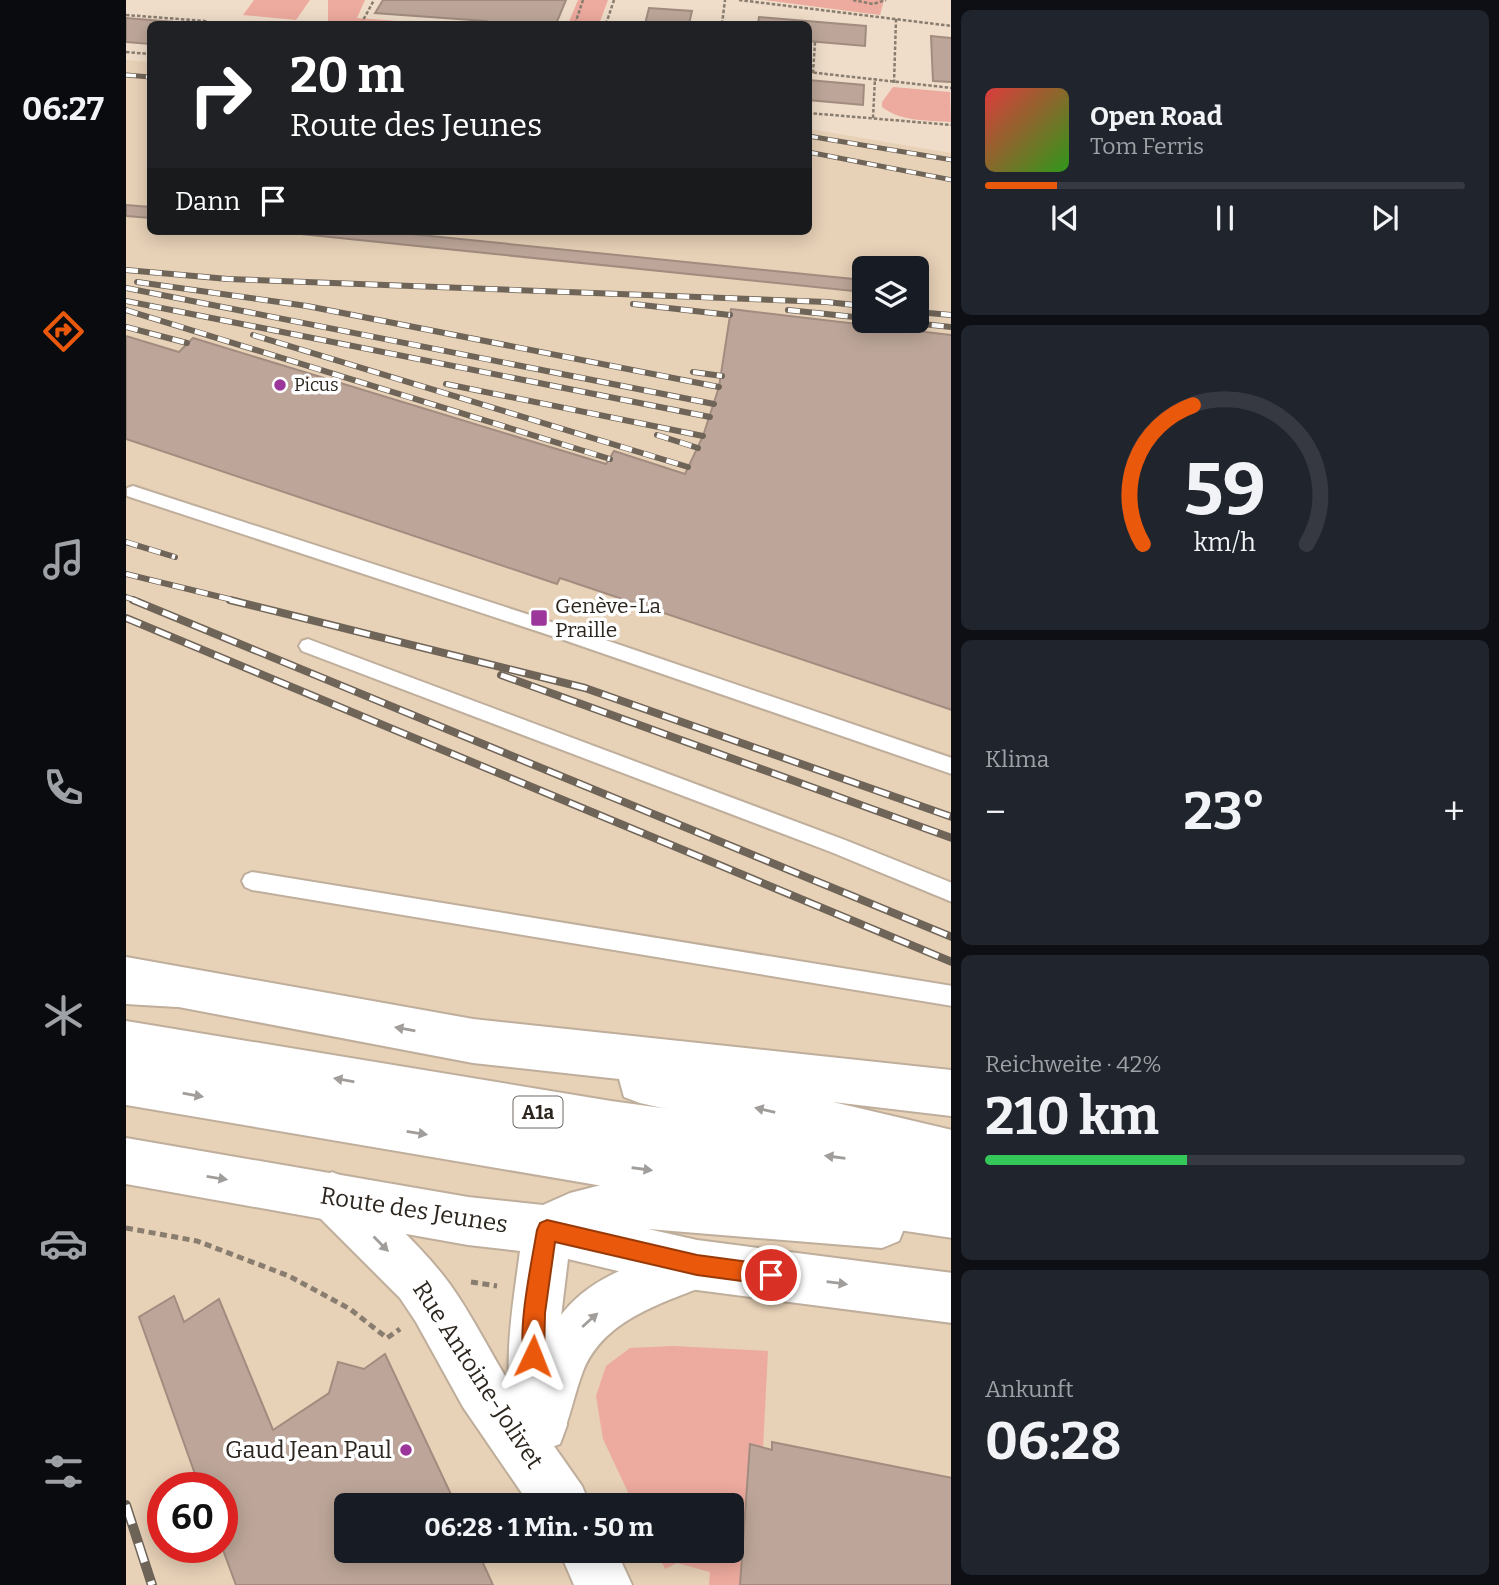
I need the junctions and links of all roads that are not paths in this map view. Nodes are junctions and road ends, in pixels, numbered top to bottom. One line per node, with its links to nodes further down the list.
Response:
1 (133, 492): 3 (lane)
2 (308, 646): 5 (lane)
3 (951, 766)
4 (251, 881): 9 (lane)
5 (951, 893)
6 (126, 976): 8 (main road)
7 (126, 984): 8 (main road)
8 (177, 987): 10 (main road, one-way to 8)
9 (951, 996)
10 (473, 1041): 13 (main road); 14 (main road, one-way to 10)
11 (126, 1043): 16 (main road, A1a, one-way to 11)
12 (126, 1083): 18 (main road, one-way to 18)
13 (951, 1093)
14 (951, 1153)
15 (126, 1161): 17 (main road, Route des Jeunes, one-way to 17)
16 (951, 1172)
17 (332, 1196): 19 (main road, Route des Jeunes); 24 (main road, Rue Antoine-Jolivet, one-way to 24)
18 (951, 1214)
19 (547, 1230): 20 (main road); 21 (main road, Route des Jeunes); 23 (main road)
20 (951, 1230)
21 (697, 1265): 22 (main road, Route des Jeunes, one-way to 22); 23 (main road, Rue Antoine-Jolivet, one-way to 21)
22 (951, 1298)
23 (541, 1424): 25 (main road, Rue Antoine-Jolivet)
24 (555, 1493)
25 (558, 1493)
26 (593, 1563): 27 (main road)
27 (604, 1585)

